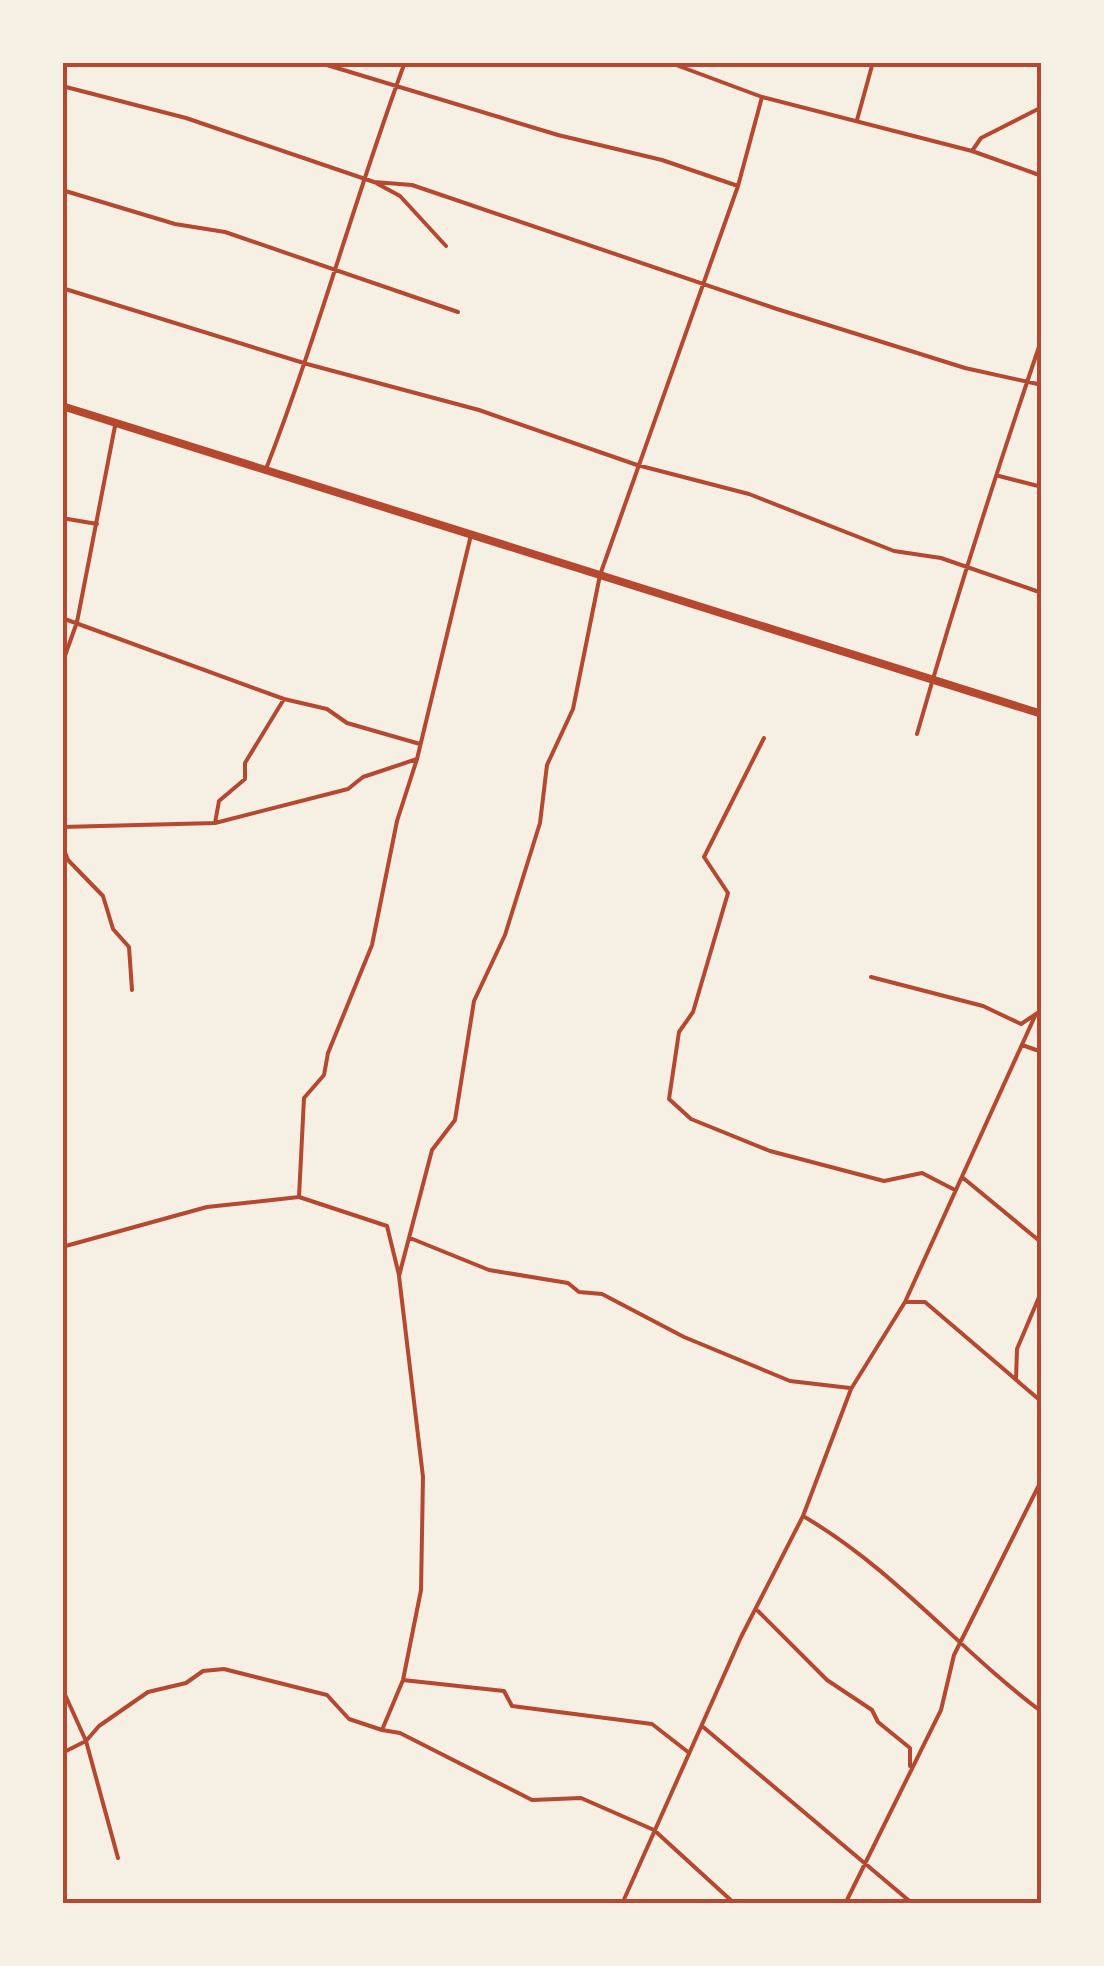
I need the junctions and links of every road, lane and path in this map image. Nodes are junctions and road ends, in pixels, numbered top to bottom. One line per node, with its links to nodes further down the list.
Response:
1 (317, 62): 7 (street)
2 (405, 62): 7 (street)
3 (668, 62): 5 (street)
4 (874, 62): 10 (street)
5 (690, 66): 8 (street)
6 (62, 86): 13 (street)
7 (395, 88): 13 (street); 15 (street)
8 (762, 97): 10 (street); 15 (street)
9 (1042, 106): 11 (street)
10 (857, 120): 11 (street)
11 (972, 151): 12 (street)
12 (1042, 176)
13 (364, 178): 14 (street); 18 (street)
14 (374, 182): 17 (street); 19 (street)
15 (738, 186): 19 (street)
16 (62, 190): 18 (street)
17 (446, 246)
18 (335, 270): 21 (street); 23 (street)
19 (701, 285): 24 (street); 28 (street)
20 (62, 288): 23 (street)
21 (458, 312)
22 (1042, 338): 24 (street)
23 (306, 364): 28 (street); 29 (street)
24 (1027, 383): 25 (street); 30 (street)
25 (1042, 385)
26 (62, 406): 27 (highway)
27 (116, 422): 29 (highway); 33 (street)
28 (637, 465): 35 (street); 36 (street)
29 (266, 470): 34 (highway)
30 (999, 476): 31 (street); 35 (street)
31 (1042, 488)
32 (62, 518): 33 (street)
33 (97, 524): 39 (street)
34 (471, 535): 36 (highway); 46 (street)
35 (964, 566): 37 (street); 41 (street)
36 (600, 575): 41 (highway); 60 (street)
37 (1042, 593)
38 (62, 618): 39 (street)
39 (76, 622): 40 (street); 42 (street)
40 (62, 664)
41 (932, 680): 43 (highway); 44 (street)
42 (284, 699): 46 (street); 48 (street)
43 (1042, 714)
44 (916, 734)
45 (764, 738): 58 (street)
46 (421, 744): 47 (street)
47 (417, 759): 48 (street); 59 (street)
48 (215, 823): 49 (street)
49 (62, 828)
50 (62, 845): 52 (street)
51 (872, 977): 54 (street)
52 (132, 990)
53 (1042, 1010): 54 (street)
54 (1035, 1016): 55 (street)
55 (1022, 1044): 56 (street); 57 (street)
56 (1042, 1052)
57 (962, 1176): 58 (street); 61 (street)
58 (956, 1190): 65 (street)
59 (299, 1197): 62 (street); 63 (street)
60 (410, 1238): 63 (street); 67 (street)
61 (1042, 1243)
62 (62, 1248)
63 (399, 1276): 73 (street)
64 (1042, 1290): 66 (street)
65 (906, 1302): 66 (street); 67 (street)
66 (1016, 1380): 68 (street)
67 (851, 1388): 70 (street)
68 (1042, 1402)
69 (1042, 1479): 72 (street)
70 (803, 1516): 71 (street); 72 (street)
71 (758, 1611): 76 (street); 81 (street)
72 (964, 1642): 75 (street); 81 (street)
73 (403, 1680): 77 (street); 80 (street)
74 (62, 1688): 78 (street)
75 (1042, 1712)
76 (701, 1725): 80 (street); 84 (street)
77 (382, 1730): 78 (street); 82 (street)
78 (86, 1741): 79 (street); 83 (street)
79 (62, 1752)
80 (688, 1752): 82 (street)
81 (910, 1768): 84 (street)
82 (654, 1830): 85 (street); 86 (street)
83 (118, 1858)
84 (865, 1864): 87 (street); 88 (street)
85 (622, 1904)
86 (735, 1904)
87 (844, 1904)
88 (913, 1904)

